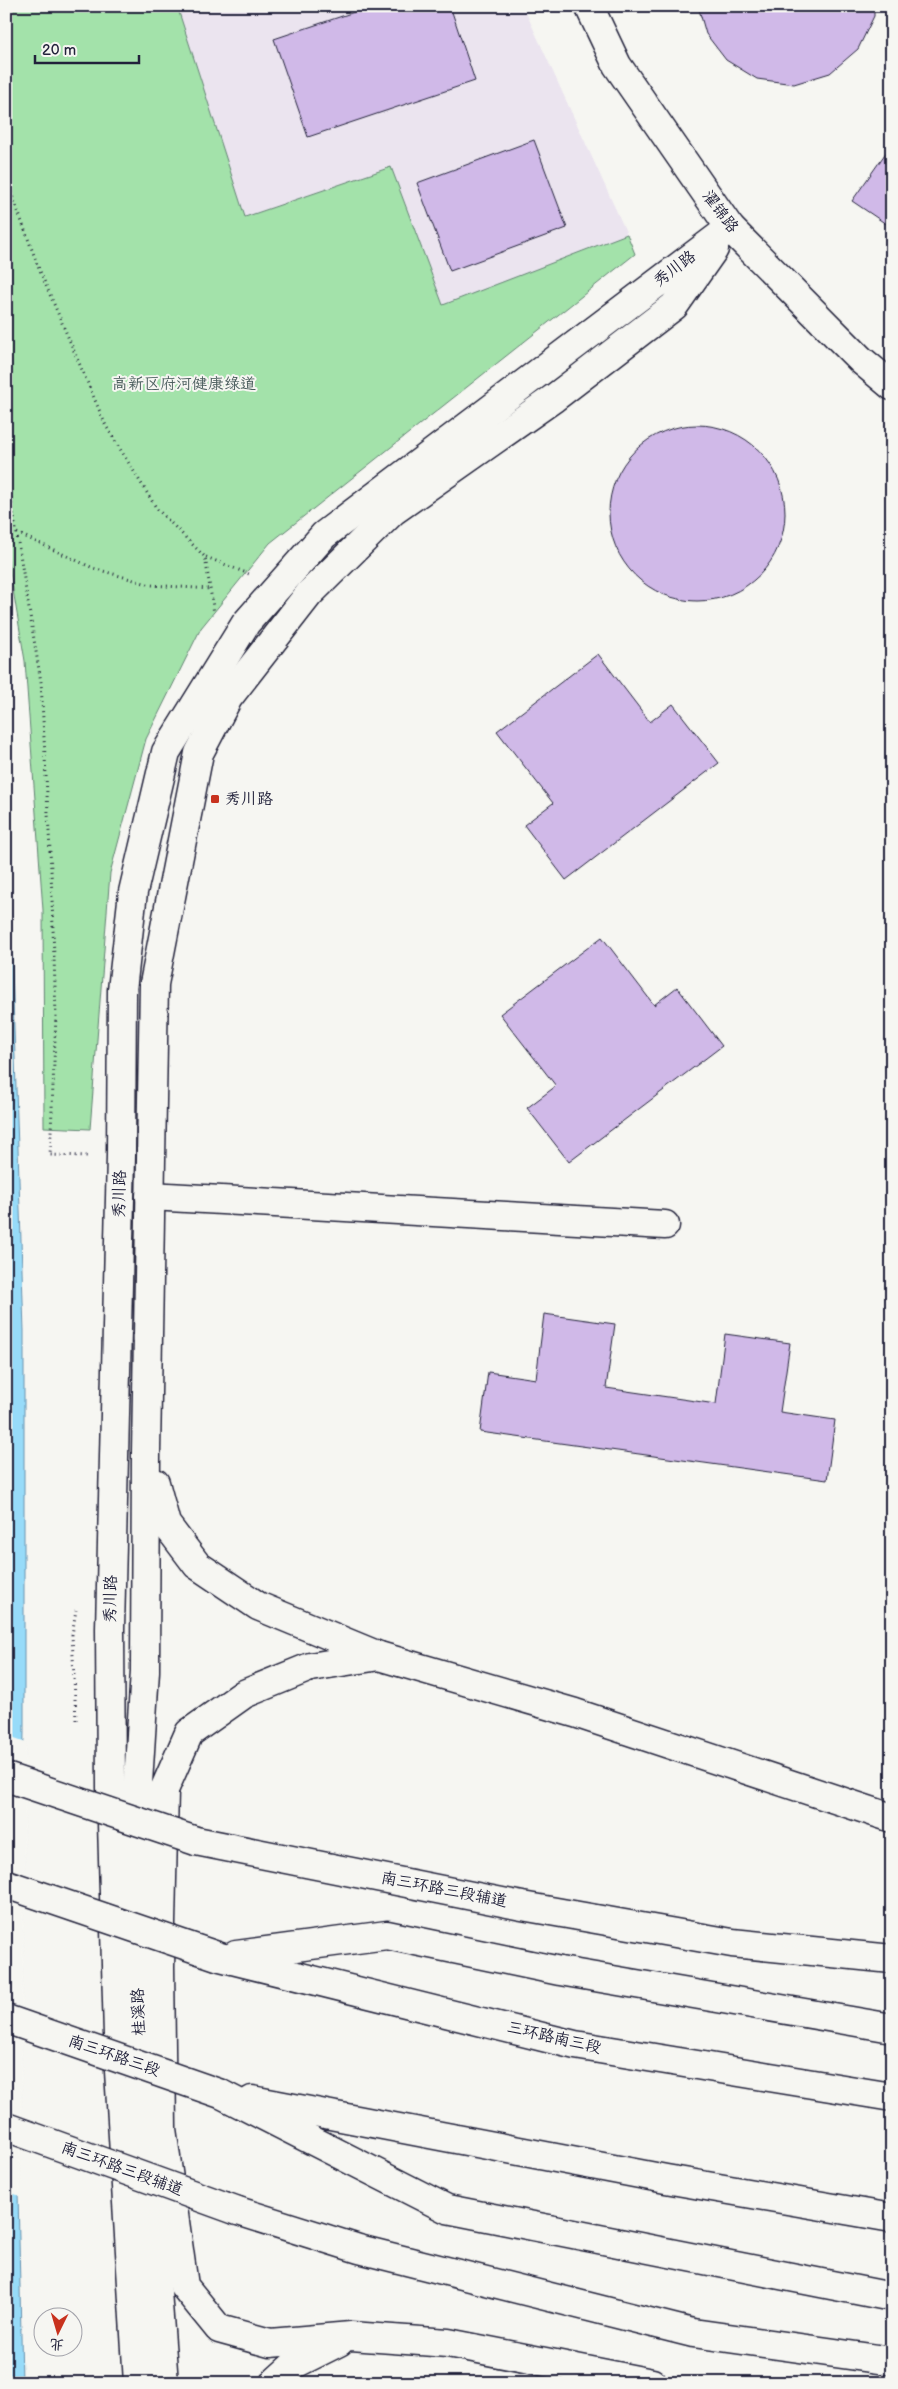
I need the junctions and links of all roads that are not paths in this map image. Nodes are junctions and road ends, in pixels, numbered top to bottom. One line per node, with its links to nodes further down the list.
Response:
1 (589, 6): 2 (main road, 濯锦路)
2 (730, 228): 3 (main road, 濯锦路); 4 (main road, 秀川路); 10 (main road, 秀川路)
3 (892, 386)
4 (150, 1196): 5 (main road); 6 (main road, 秀川路)
5 (665, 1225)
6 (146, 1452): 7 (main road); 8 (main road, 秀川路)
7 (379, 1656): 11 (main road); 22 (main road)
8 (145, 1671): 25 (main road, 桂溪路)
9 (6, 1777): 14 (main road, 南三环路三段辅道, bridge)
10 (111, 1787): 24 (main road, 桂溪路)
11 (892, 1818)
12 (6, 1884): 13 (main road, bridge)
13 (220, 1957): 16 (main road); 18 (main road, 三环路南三段)
14 (892, 1959)
15 (6, 2019): 17 (main road, 南三环路三段, bridge)
16 (892, 2028)
17 (221, 2094): 20 (main road); 21 (main road)
18 (892, 2097)
19 (6, 2127): 23 (main road, 南三环路三段辅道, bridge)
20 (892, 2218)
21 (892, 2297)
22 (351, 2336): 26 (main road); 27 (main road)
23 (892, 2361)
24 (138, 2383)
25 (164, 2383)
26 (274, 2383)
27 (652, 2383)

